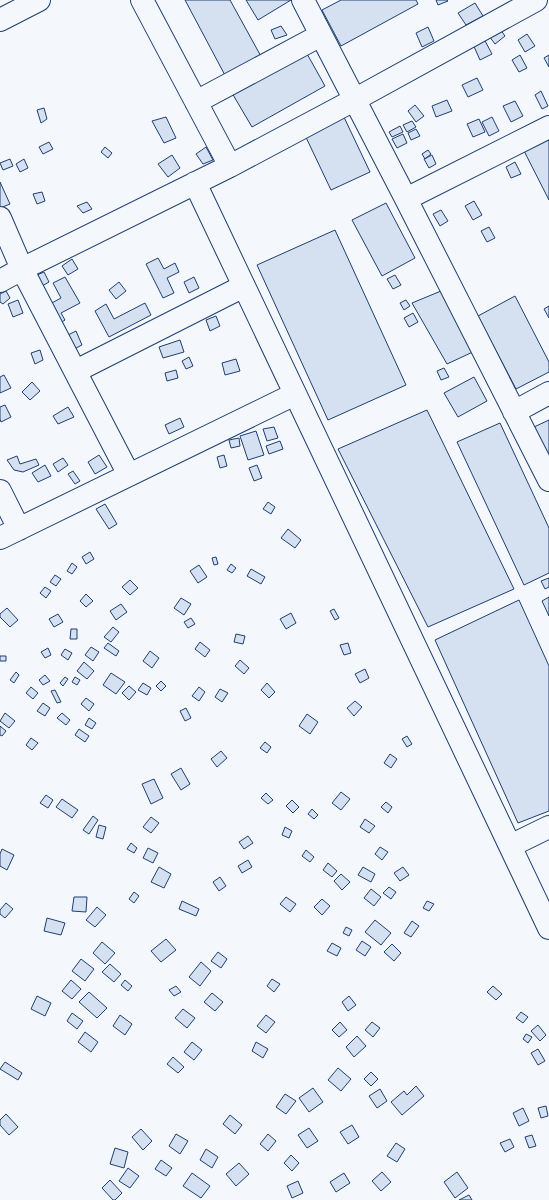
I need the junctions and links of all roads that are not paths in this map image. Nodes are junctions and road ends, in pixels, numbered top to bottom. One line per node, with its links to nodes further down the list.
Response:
1 (39, 0): 5 (street)
2 (142, 0): 8 (street)
3 (302, 0): 6 (street)
4 (536, 0): 7 (street)
5 (0, 20)
6 (320, 35): 7 (street); 8 (street)
7 (354, 100): 10 (street); 12 (street)
8 (196, 102): 10 (street)
9 (549, 127): 12 (street)
10 (230, 166): 11 (street)
11 (195, 183): 14 (street); 16 (street)
12 (406, 199): 20 (street)
13 (0, 218): 14 (street)
14 (22, 269): 15 (street); 17 (street)
15 (0, 281)
16 (244, 286): 17 (street); 19 (street)
17 (76, 371): 21 (street)
18 (549, 393): 20 (street)
19 (295, 394): 21 (street); 26 (street)
20 (514, 412): 22 (street)
21 (129, 475): 24 (street)
22 (549, 480)
23 (0, 491): 24 (street)
24 (9, 533)
25 (549, 827): 26 (street)
26 (510, 846): 27 (street)
27 (549, 928)

